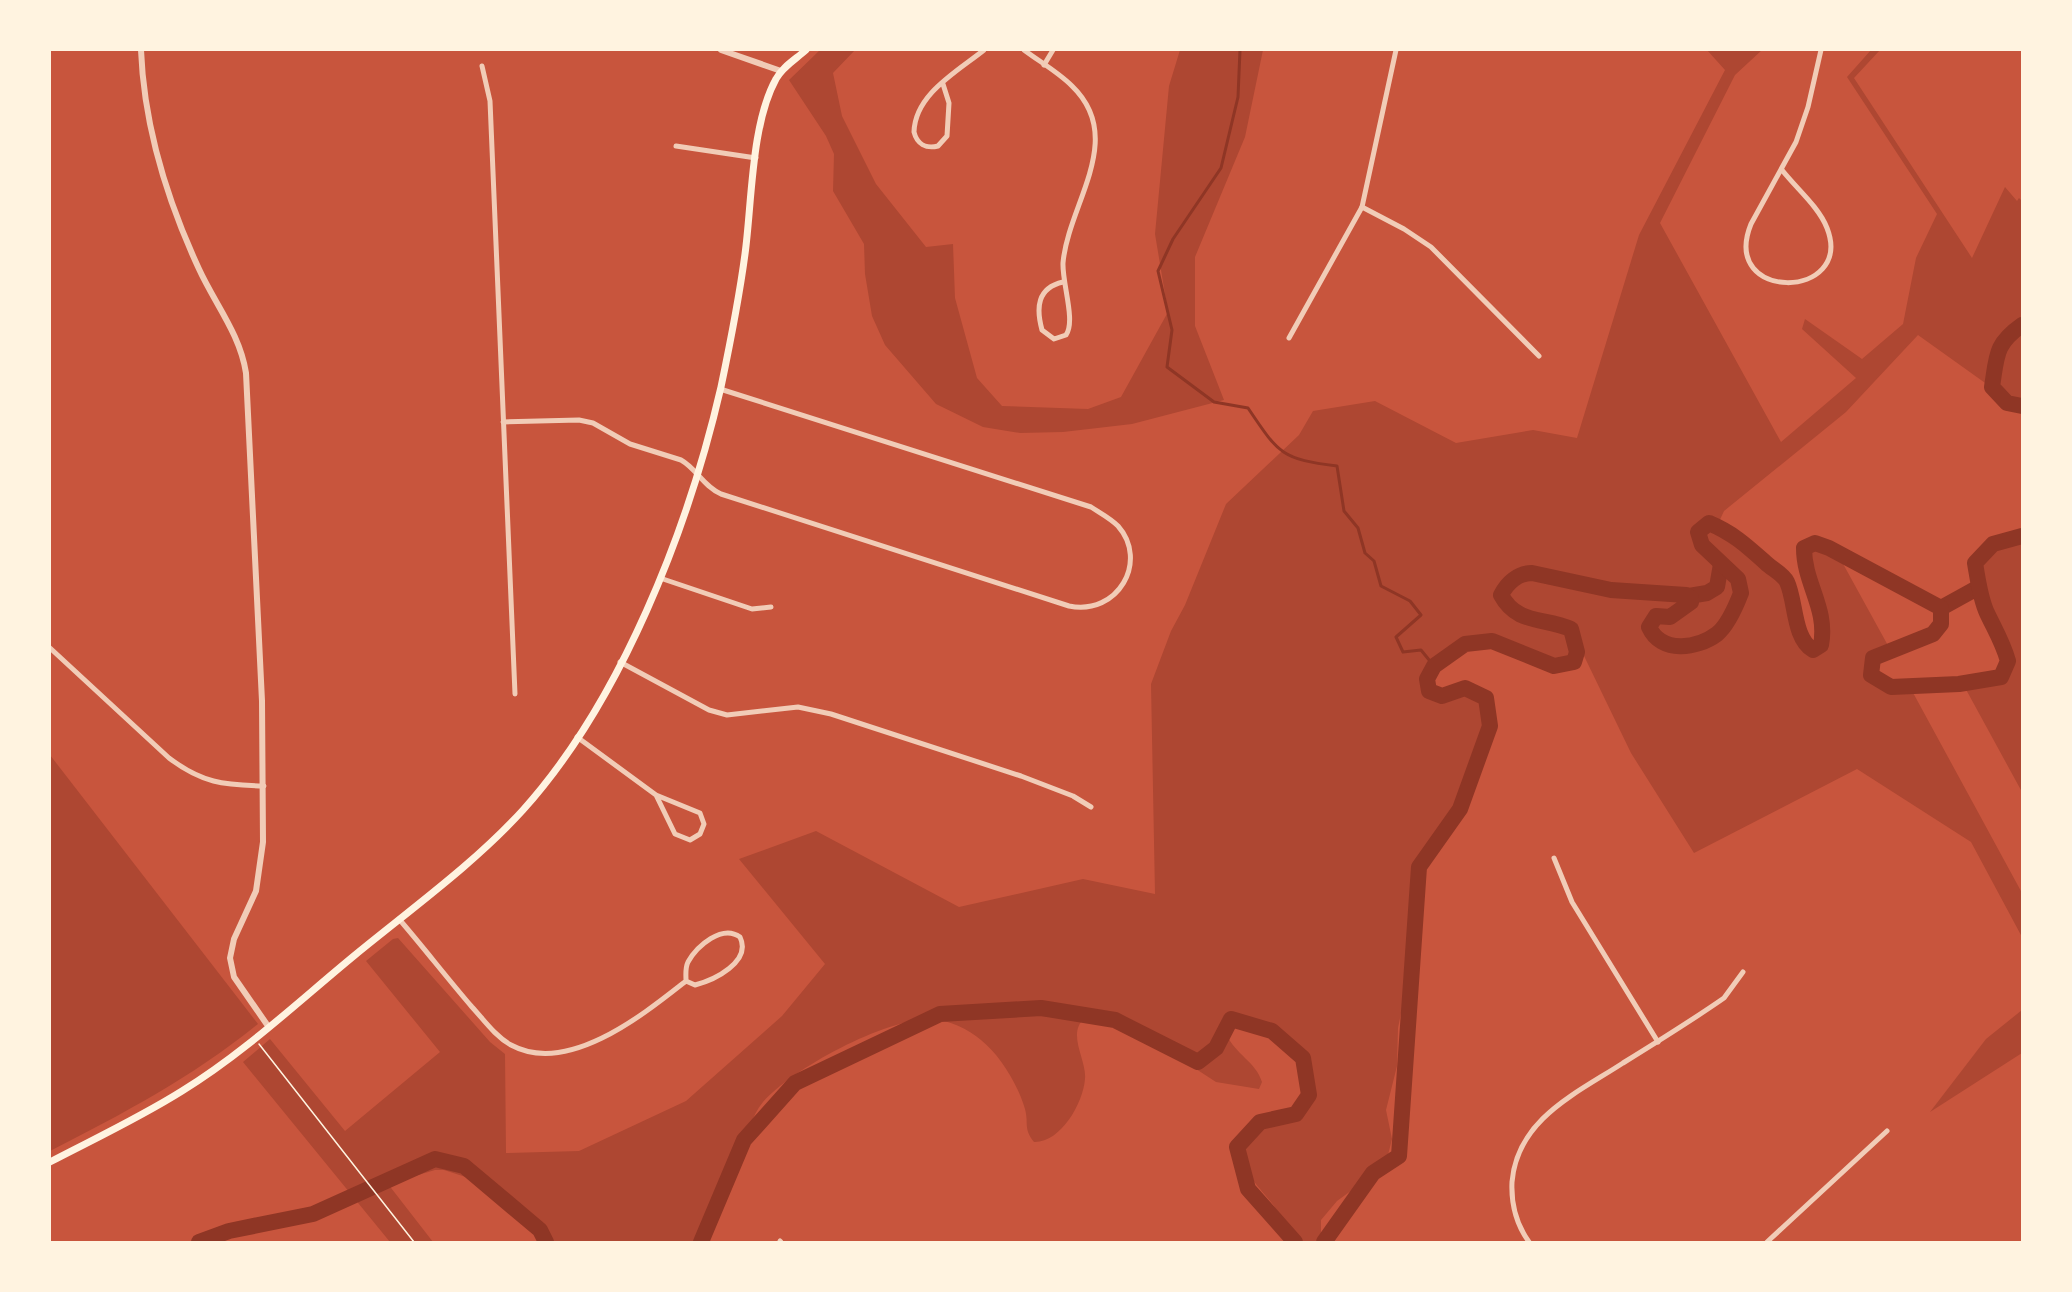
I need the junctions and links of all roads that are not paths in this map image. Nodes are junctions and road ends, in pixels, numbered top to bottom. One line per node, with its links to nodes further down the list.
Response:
1 (141, 50): 29 (street)
2 (721, 50): 11 (street)
3 (806, 50): 11 (main road)
4 (984, 50): 12 (street)
5 (1024, 50): 9 (street)
6 (1053, 50): 9 (street)
7 (1396, 50): 16 (street)
8 (1821, 50): 15 (street)
9 (1044, 64): 17 (street)
10 (482, 66): 21 (street)
11 (781, 72): 14 (main road)
12 (943, 84): 12 (street)
13 (676, 147): 14 (street)
14 (756, 158): 20 (main road)
15 (1782, 170): 15 (street)
16 (1362, 207): 18 (street); 19 (street)
17 (1063, 282): 17 (street)
18 (1289, 338)
19 (1539, 356)
20 (720, 389): 22 (main road); 22 (street)
21 (503, 422): 22 (street); 27 (street)
22 (697, 477): 23 (main road)
23 (660, 578): 24 (street); 26 (main road)
24 (771, 607)
25 (50, 648): 29 (street)
26 (620, 662): 28 (main road); 31 (street)
27 (515, 694)
28 (577, 737): 30 (street); 33 (main road)
29 (264, 786): 36 (street)
30 (656, 795): 30 (street)
31 (1090, 807)
32 (1554, 858): 37 (street)
33 (399, 919): 35 (street); 36 (main road)
34 (1743, 972): 37 (street)
35 (686, 981): 35 (street)
36 (268, 1026): 39 (main road)
37 (1658, 1042): 40 (street)
38 (1887, 1131): 41 (street)
39 (50, 1162)
40 (1529, 1242)
41 (1767, 1242)

